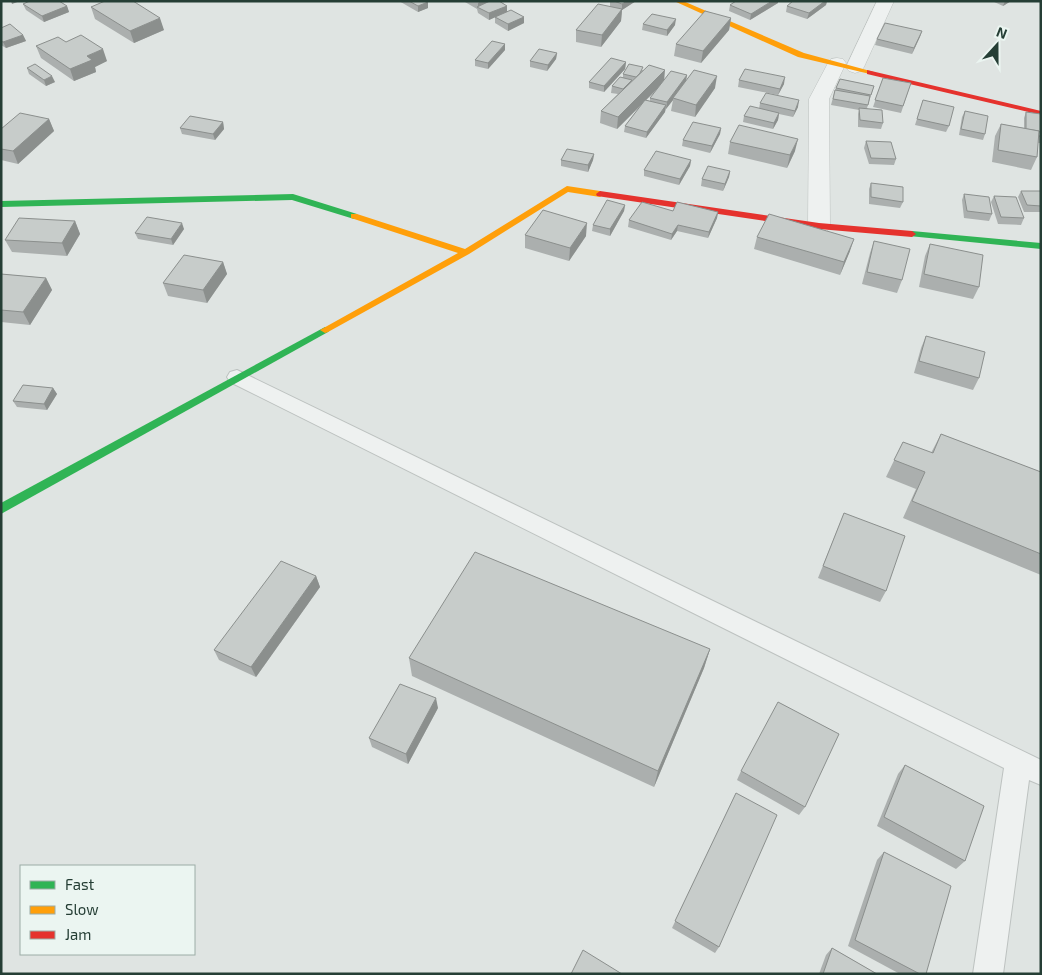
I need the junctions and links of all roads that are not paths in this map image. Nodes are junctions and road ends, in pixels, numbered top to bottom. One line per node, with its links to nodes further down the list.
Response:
1 (677, 1): 3 (street)
2 (886, 1): 3 (street)
3 (846, 65): 4 (street); 6 (street)
4 (1041, 112)
5 (1, 204): 8 (street)
6 (819, 226): 7 (street); 8 (street)
7 (1041, 246)
8 (466, 252): 9 (street)
9 (237, 377): 10 (street); 11 (lane)
10 (1, 509)
11 (1029, 768): 12 (lane)
12 (988, 974)

